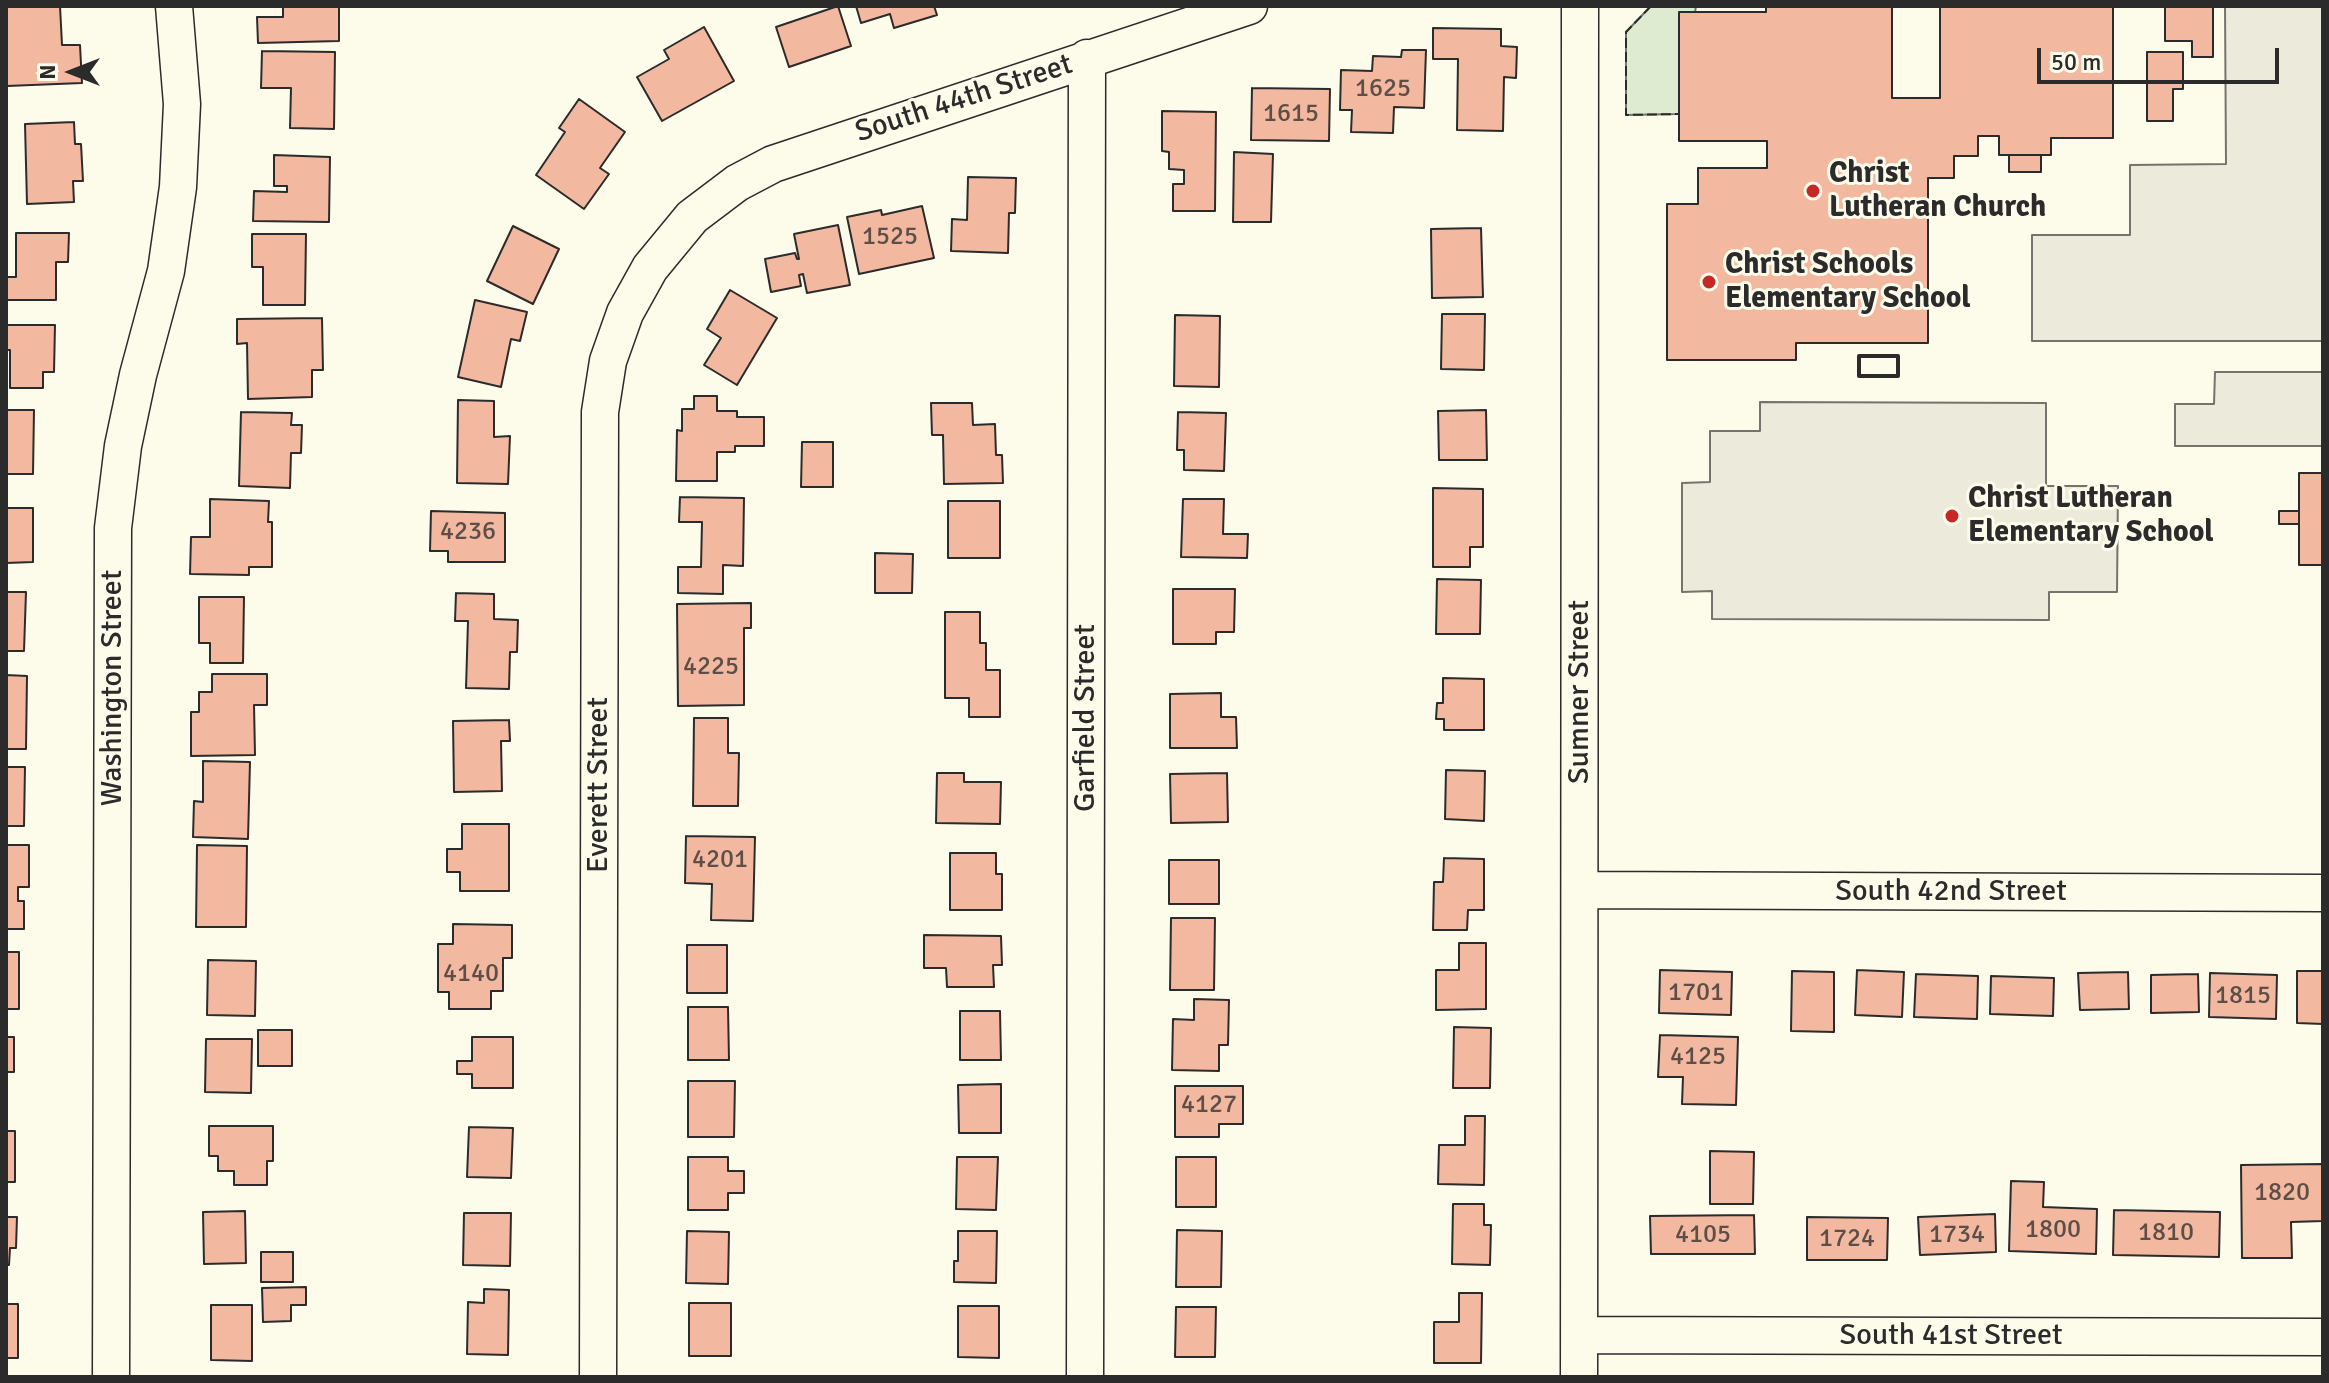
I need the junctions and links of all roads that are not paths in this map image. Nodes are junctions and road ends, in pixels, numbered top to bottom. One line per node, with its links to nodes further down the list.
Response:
1 (174, 6): 10 (street, Washington Street)
2 (1249, 6): 4 (street, South 44th Street)
3 (1580, 6): 6 (street, Sumner Street)
4 (1087, 58): 5 (street, South 44th Street); 12 (street, Garfield Street)
5 (692, 217): 11 (street, Everett Street)
6 (1580, 890): 7 (street, South 42nd Street); 8 (street, Sumner Street)
7 (2323, 893)
8 (1579, 1335): 9 (street, South 41st Street); 13 (street, Sumner Street)
9 (2323, 1337)
10 (111, 1377)
11 (598, 1377)
12 (1085, 1377)
13 (1579, 1377)

